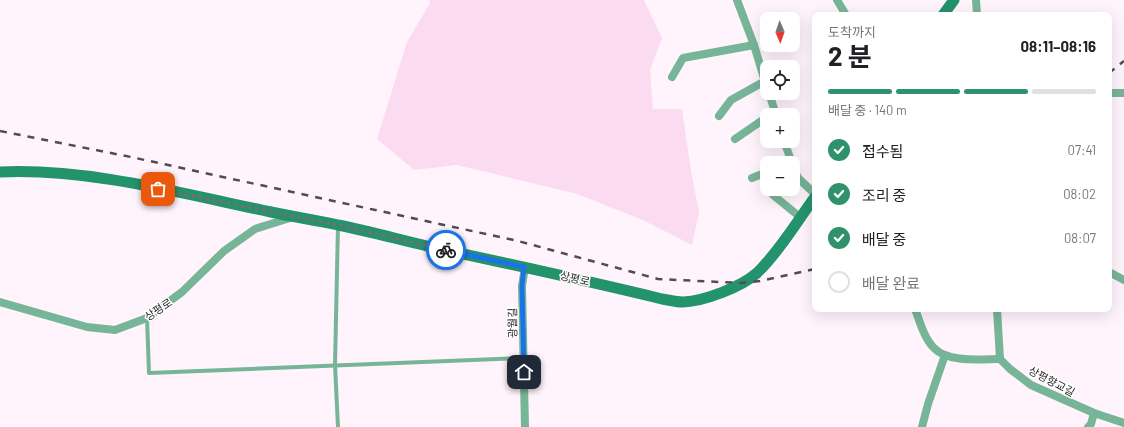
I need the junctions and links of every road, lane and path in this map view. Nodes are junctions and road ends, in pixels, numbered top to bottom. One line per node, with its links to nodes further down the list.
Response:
1 (737, 0): 8 (street)
2 (837, 0): 5 (street)
3 (954, 0): 6 (main road)
4 (976, 0): 7 (street)
5 (844, 12)
6 (945, 12)
7 (976, 12)
8 (754, 44): 9 (street); 10 (street)
9 (760, 64)
10 (672, 77)
11 (760, 87): 14 (street)
12 (1112, 93): 13 (street)
13 (1124, 93)
14 (719, 116)
15 (760, 122): 16 (street)
16 (735, 139)
17 (0, 172): 24 (main road, 상평로)
18 (760, 175): 19 (street)
19 (752, 178)
20 (800, 180): 21 (street)
21 (812, 192)
22 (774, 196): 25 (street)
23 (812, 199): 25 (main road, 상평로)
24 (294, 217): 26 (main road, 상평로); 33 (street, 상평로)
25 (800, 217): 27 (main road, 상평로)
26 (338, 225): 27 (main road, 상평로); 37 (lane)
27 (524, 267): 35 (street, 광월길)
28 (1112, 274): 29 (street)
29 (1124, 280)
30 (0, 302): 33 (street, 상평로)
31 (916, 312): 34 (street)
32 (997, 312): 36 (street)
33 (147, 318): 37 (lane)
34 (945, 355): 36 (street); 43 (street)
35 (523, 358): 37 (lane); 42 (street, 광월길)
36 (1000, 359): 38 (street, 상평향교길)
37 (335, 365): 41 (lane)
38 (1094, 413): 39 (street, 상평향교길); 44 (street)
39 (1111, 423): 40 (street, 상평향교길)
40 (1124, 423)
41 (338, 427)
42 (525, 427)
43 (922, 427)
44 (1088, 427)

